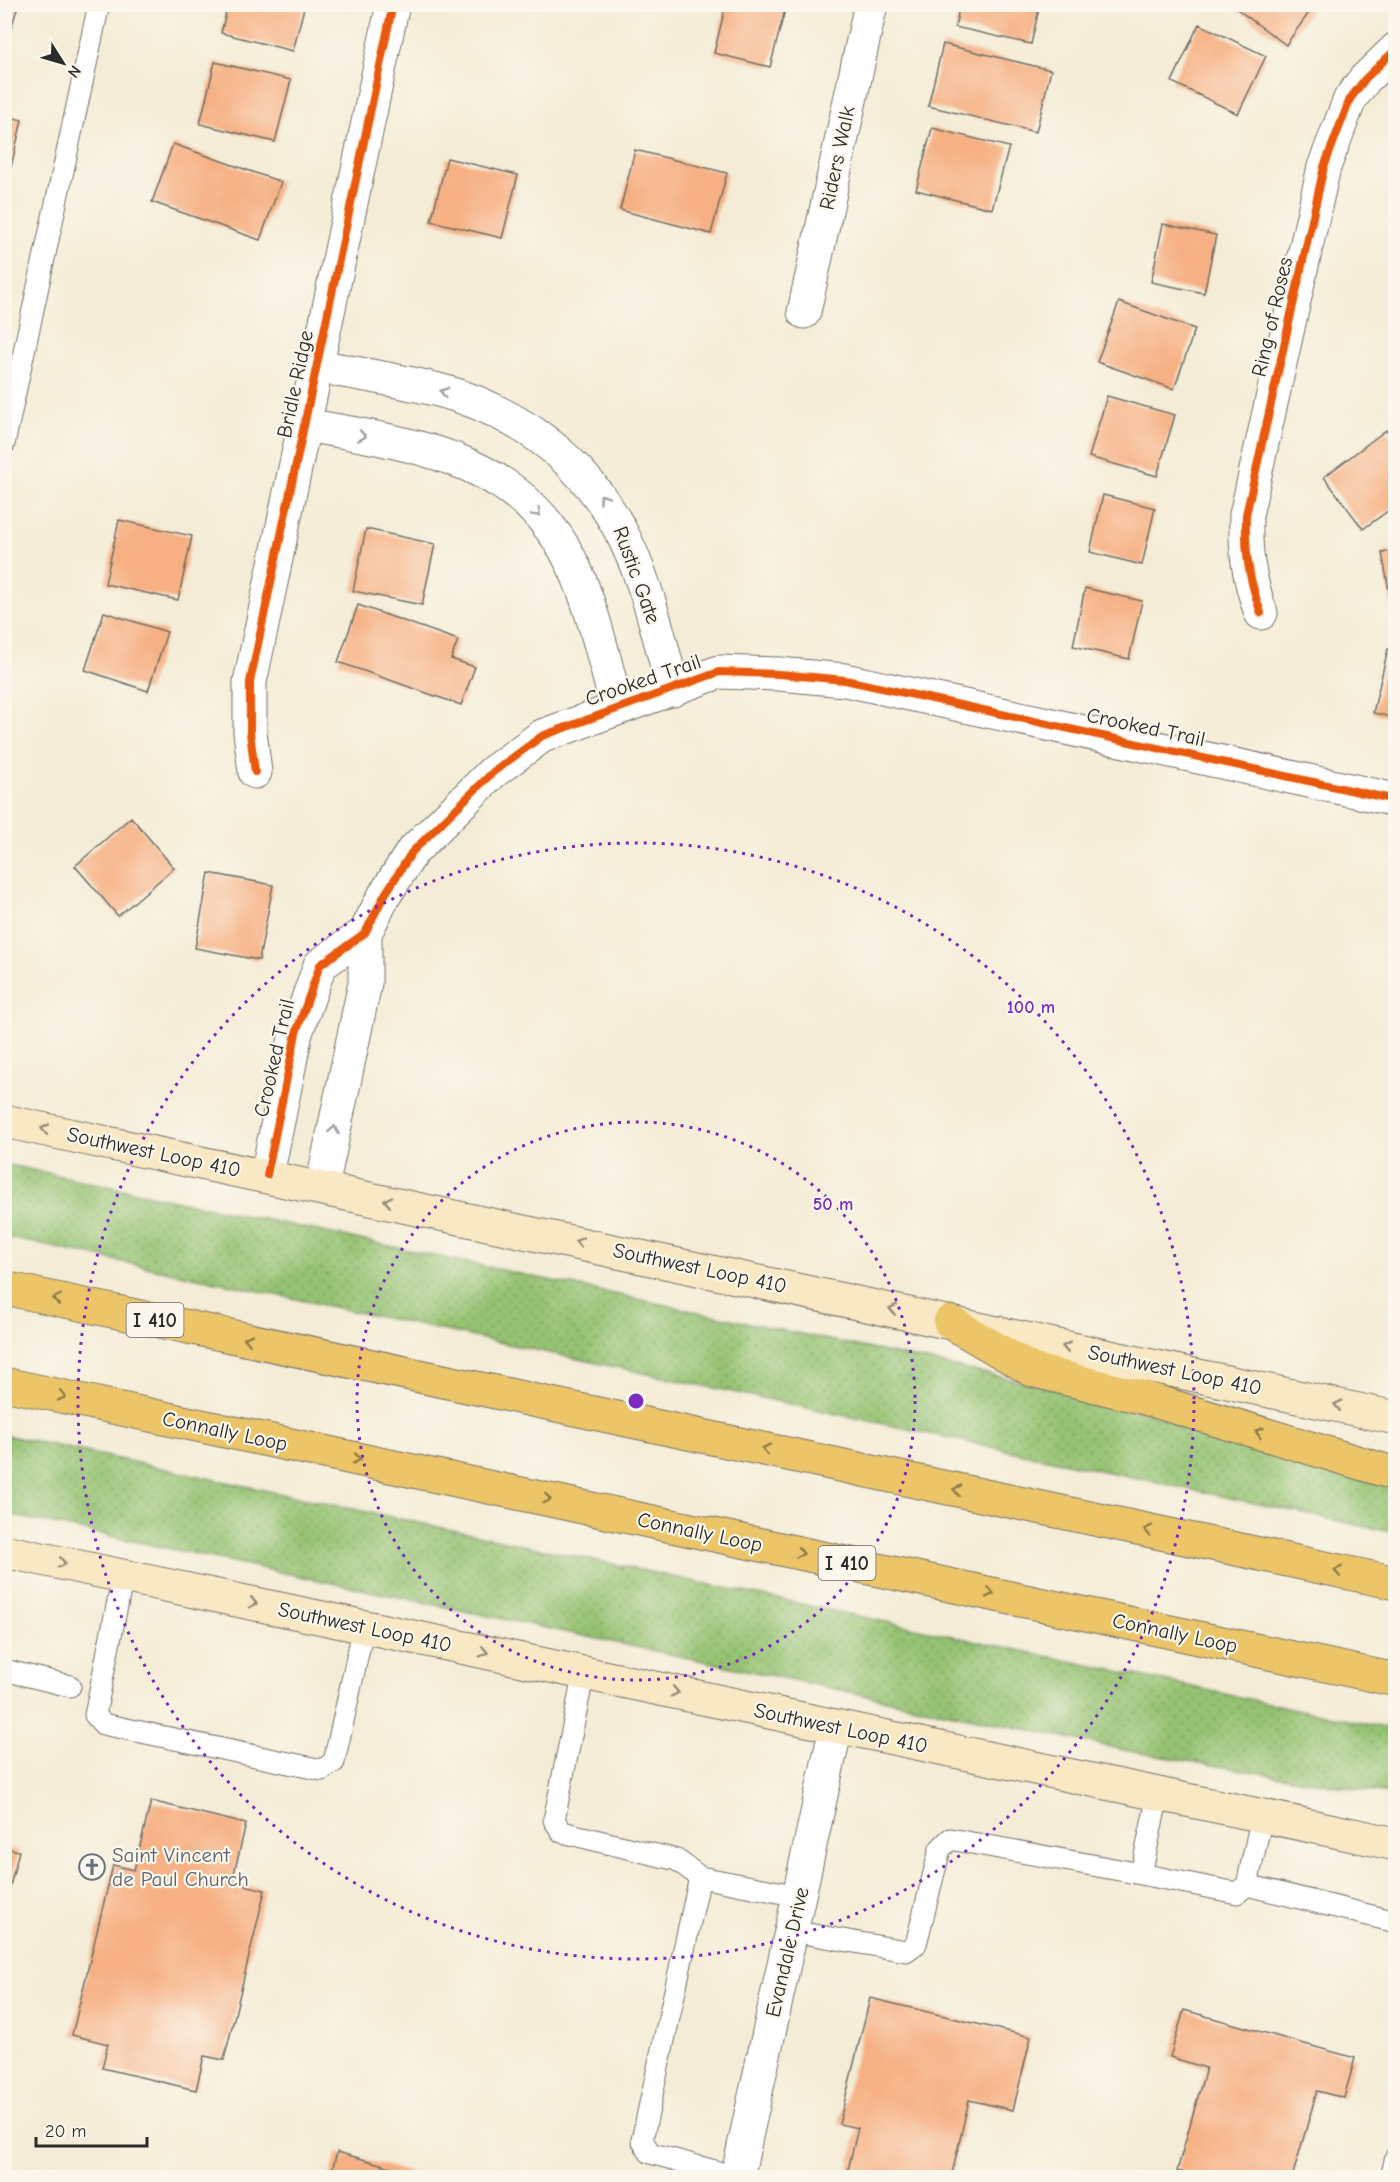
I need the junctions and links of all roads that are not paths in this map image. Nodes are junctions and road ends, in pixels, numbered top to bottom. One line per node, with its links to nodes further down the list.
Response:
1 (99, 4): 8 (lane)
2 (393, 4): 6 (street, Bridle Ridge)
3 (871, 4): 5 (street, Riders Walk)
4 (1395, 49): 9 (street, Ring of Roses)
5 (804, 312)
6 (316, 366): 7 (street, Bridle Ridge); 10 (street, Rustic Gate, one-way to 6)
7 (305, 425): 11 (street, one-way to 11); 12 (street, Bridle Ridge)
8 (4, 444)
9 (1261, 613)
10 (673, 690): 11 (street, Crooked Trail); 13 (street, Crooked Trail)
11 (616, 707): 14 (street, Crooked Trail)
12 (255, 772)
13 (1395, 800)
14 (364, 933): 16 (street, Crooked Trail); 17 (street, Crooked Trail, one-way to 14)
15 (4, 1121): 16 (main road, Southwest Loop 410, one-way to 15)
16 (267, 1175): 17 (main road, Southwest Loop 410)
17 (322, 1187): 19 (main road, Southwest Loop 410, one-way to 17)
18 (4, 1288): 25 (highway, I 410, one-way to 18)
19 (950, 1322): 21 (main road, Southwest Loop 410, one-way to 19); 22 (highway, one-way to 19)
20 (4, 1384): 29 (highway, Connally Loop / I 410, one-way to 29)
21 (1395, 1418)
22 (1395, 1474)
23 (4, 1551): 24 (main road, Southwest Loop 410, one-way to 24)
24 (123, 1576): 26 (main road, Southwest Loop 410, one-way to 26); 26 (lane)
25 (1395, 1583)
26 (363, 1626): 28 (main road, Southwest Loop 410, one-way to 28)
27 (4, 1670): 30 (lane)
28 (584, 1672): 31 (main road, Southwest Loop 410, one-way to 31); 36 (lane)
29 (1395, 1680)
30 (70, 1686)
31 (836, 1727): 32 (main road, Southwest Loop 410); 38 (street, Evandale Drive)
32 (1158, 1795): 33 (main road, Southwest Loop 410); 35 (lane)
33 (1262, 1816): 34 (main road, Southwest Loop 410); 37 (lane)
34 (1395, 1844)
35 (1141, 1874): 37 (lane); 40 (lane)
36 (700, 1877): 38 (lane); 42 (lane)
37 (1247, 1885): 39 (lane)
38 (799, 1896): 40 (street, Evandale Drive)
39 (1395, 1922)
40 (791, 1931): 42 (street, Evandale Drive)
41 (1395, 2157): 43 (lane)
42 (737, 2177)
43 (1391, 2178)

